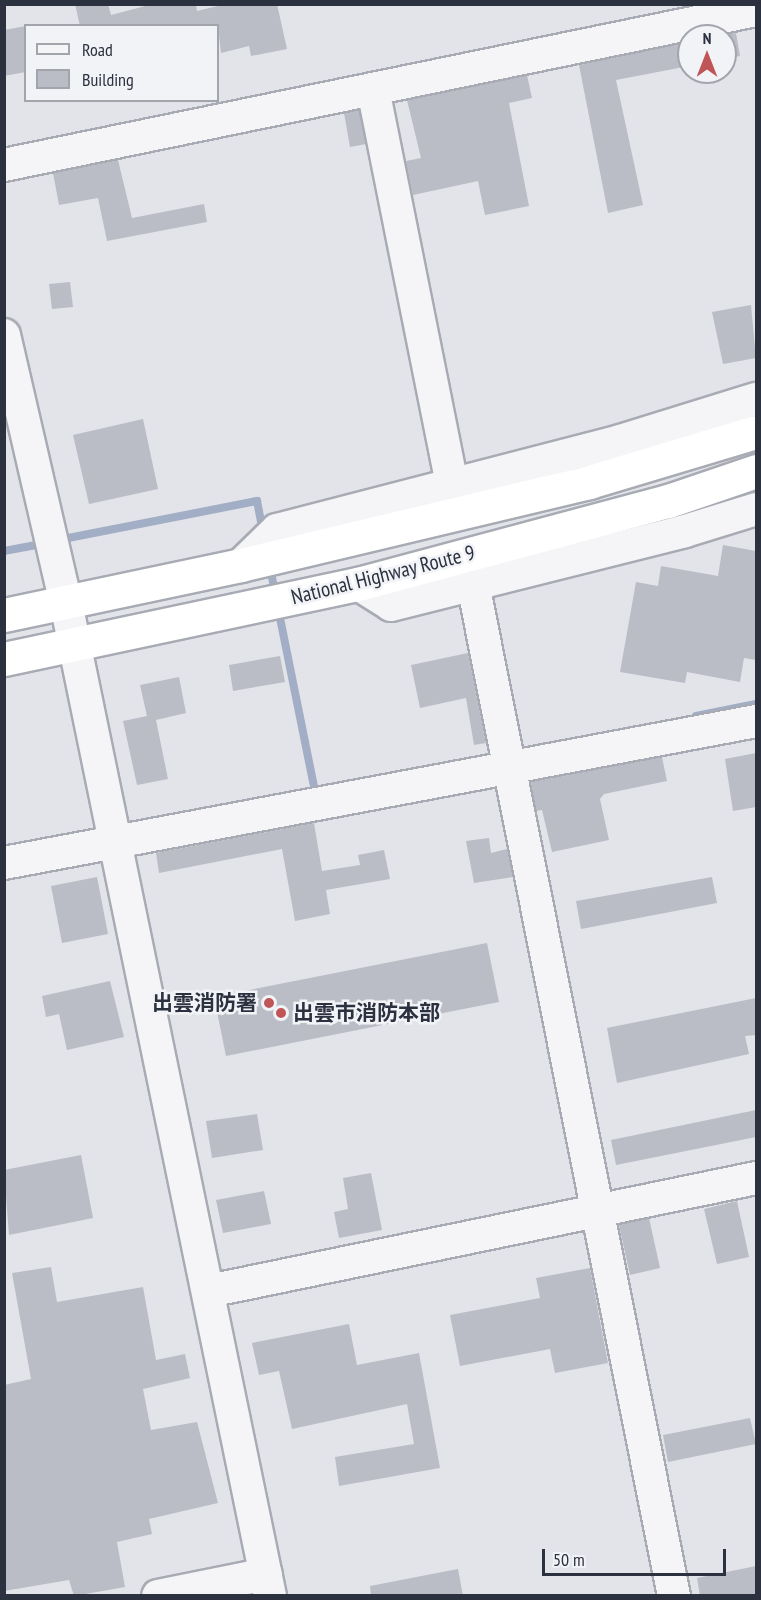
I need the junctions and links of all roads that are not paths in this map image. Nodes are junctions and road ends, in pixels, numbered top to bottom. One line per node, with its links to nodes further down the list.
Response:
1 (756, 10): 2 (street)
2 (373, 89): 3 (street); 10 (street)
3 (4, 165)
4 (4, 335): 17 (street)
5 (756, 399): 7 (street)
6 (756, 432): 9 (highway, National Highway Route 9)
7 (620, 441): 9 (street); 10 (street)
8 (756, 471): 11 (highway, National Highway Route 9)
9 (589, 482): 14 (highway, National Highway Route 9)
10 (452, 485): 14 (street)
11 (668, 501): 13 (street); 15 (highway, National Highway Route 9)
12 (756, 509): 13 (street)
13 (633, 545): 16 (street)
14 (241, 565): 17 (highway, National Highway Route 9)
15 (358, 584): 16 (street); 19 (highway, National Highway Route 9)
16 (473, 584): 22 (street)
17 (66, 603): 18 (highway, National Highway Route 9); 19 (street)
18 (4, 615)
19 (75, 645): 20 (highway, National Highway Route 9); 23 (street)
20 (4, 659)
21 (756, 721): 22 (street)
22 (511, 768): 23 (street); 26 (street)
23 (116, 839): 24 (street); 27 (street)
24 (4, 863)
25 (756, 1178): 26 (street)
26 (600, 1208): 27 (street); 30 (street)
27 (209, 1291): 28 (street)
28 (268, 1585): 29 (street)
29 (158, 1596)
30 (674, 1596)

